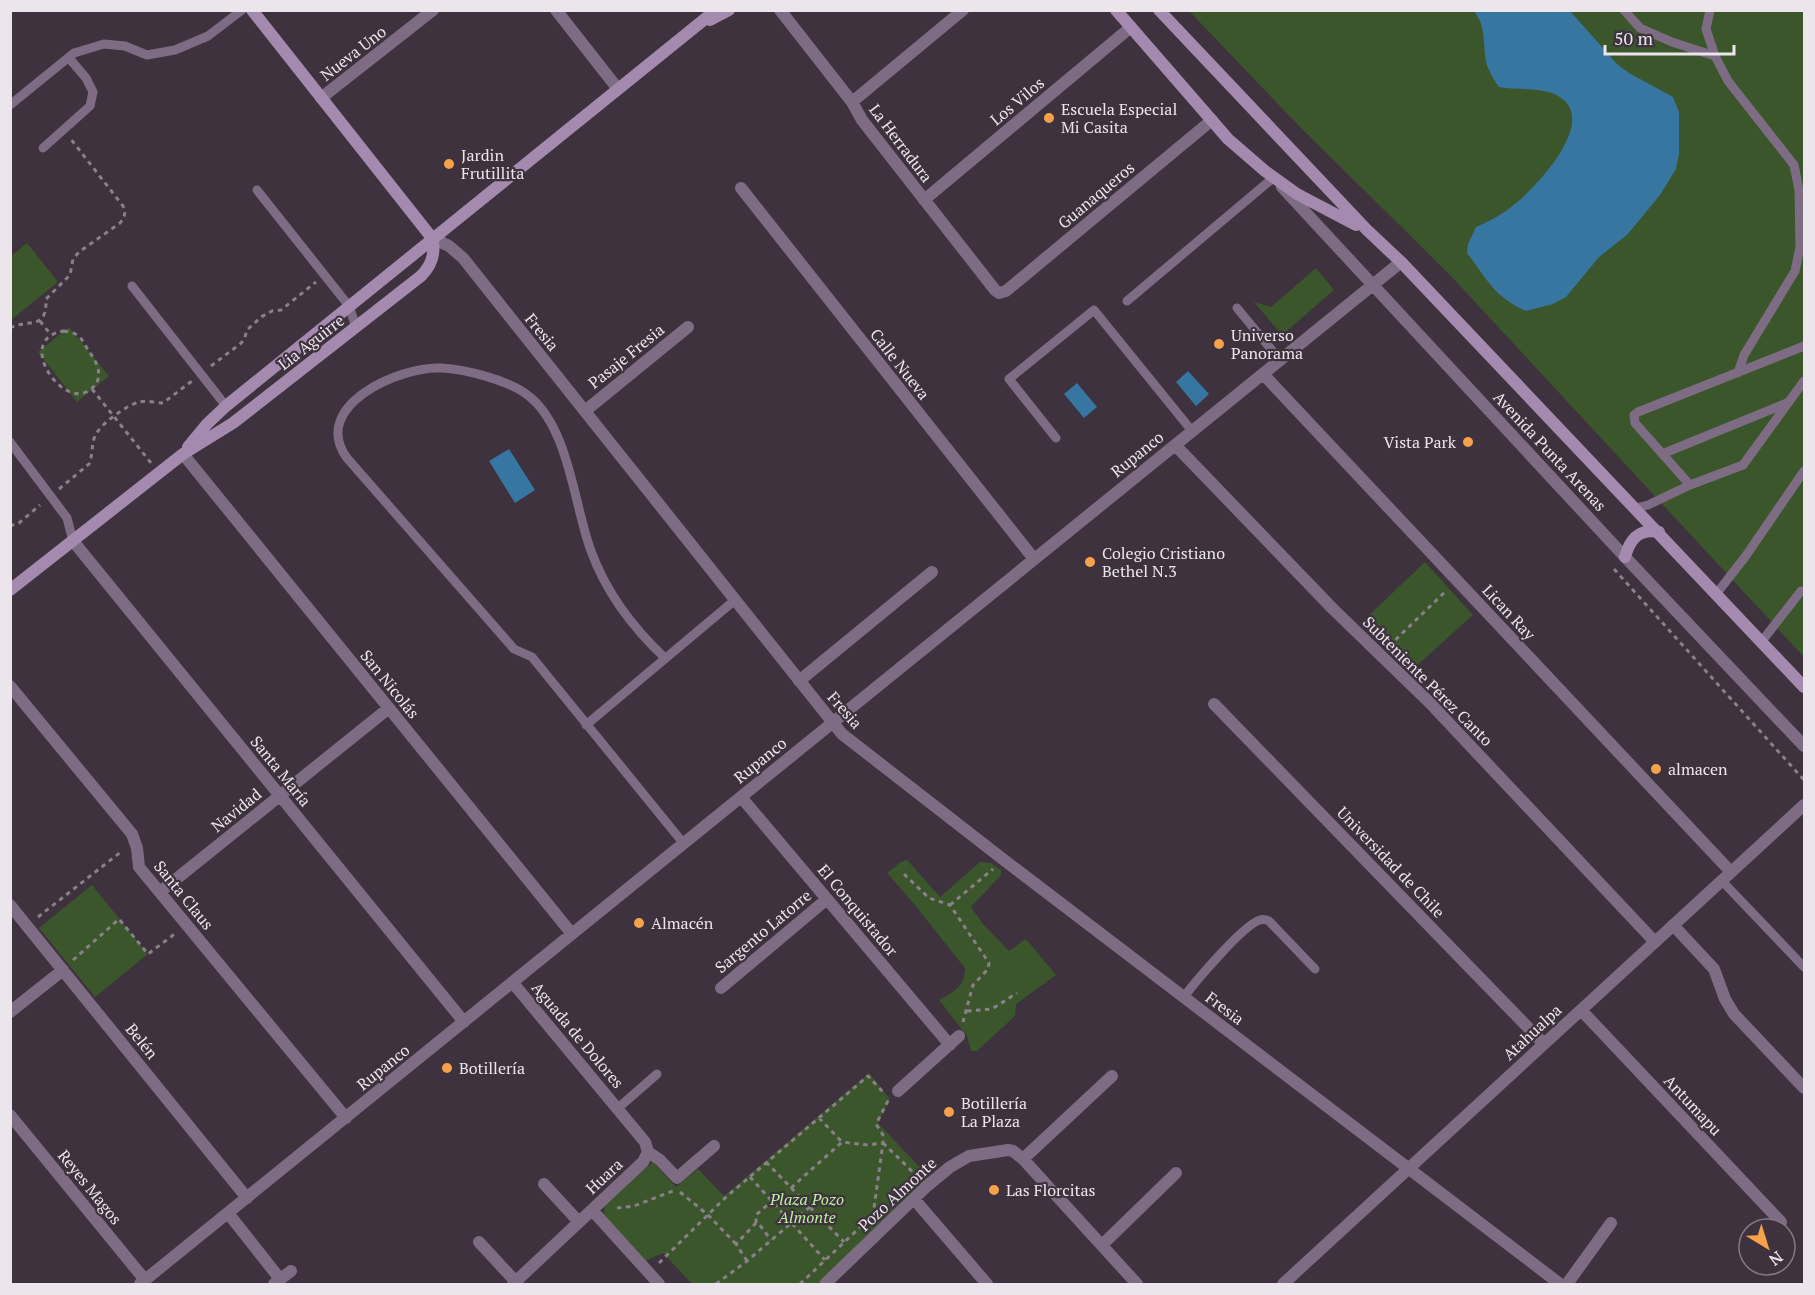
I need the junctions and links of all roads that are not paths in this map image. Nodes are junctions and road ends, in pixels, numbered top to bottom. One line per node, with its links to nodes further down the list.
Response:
1 (242, 10): 16 (lane)
2 (252, 10): 18 (main road, Fresia)
3 (433, 10): 18 (street, Nueva Uno)
4 (556, 10): 17 (street)
5 (716, 10): 14 (main road, Lia Aguirre)
6 (729, 10): 14 (main road, Lia Aguirre)
7 (780, 10): 19 (street, La Herradura)
8 (963, 10): 19 (street)
9 (1116, 10): 13 (main road, Avenida Punta Arenas)
10 (1160, 10): 27 (main road, Avenida Punta Arenas)
11 (1624, 10): 15 (lane)
12 (1710, 10): 15 (lane)
13 (1131, 27): 21 (main road, Avenida Punta Arenas); 26 (street, Los Vilos)
14 (693, 29): 17 (main road, Lia Aguirre)
15 (1715, 56): 40 (lane)
16 (69, 58): 20 (lane); 22 (lane)
17 (618, 89): 28 (main road, Lia Aguirre)
18 (321, 98): 28 (main road, Fresia)
19 (852, 102): 26 (street, La Herradura)
20 (10, 105)
21 (1212, 120): 23 (main road, Avenida Punta Arenas); 32 (street, Guanaqueros)
22 (43, 148)
23 (1273, 178): 27 (main road, Avenida Punta Arenas); 30 (street, Avenida Punta Arenas); 33 (lane)
24 (741, 188): 58 (street, Calle Nueva)
25 (257, 190): 34 (lane)
26 (924, 200): 32 (street, La Herradura)
27 (1367, 230): 29 (main road, Avenida Punta Arenas)
28 (432, 238): 34 (main road, Lia Aguirre); 36 (main road, Lia Aguirre); 45 (street, Fresia)
29 (1401, 262): 30 (street, Rupanco); 54 (main road, Avenida Punta Arenas)
30 (1373, 285): 39 (street, Rupanco); 57 (street, Avenida Punta Arenas)
31 (132, 286): 44 (lane)
32 (999, 293)
33 (1127, 301)
34 (349, 306): 36 (lane); 44 (main road, Lia Aguirre)
35 (1237, 308): 39 (lane)
36 (356, 327): 50 (main road, Lia Aguirre)
37 (688, 327): 45 (street, Pasaje Fresia)
38 (1804, 346): 40 (lane)
39 (1280, 360): 41 (street, Rupanco)
40 (1737, 373): 51 (lane)
41 (1263, 374): 46 (street, Rupanco); 78 (street, Lican Ray)
42 (1804, 381): 43 (lane)
43 (1789, 402): 51 (lane); 53 (lane)
44 (226, 406): 50 (main road, Lia Aguirre)
45 (585, 411): 63 (street, Fresia)
46 (1192, 431): 47 (lane); 49 (street, Rupanco)
47 (1056, 438)
48 (10, 442): 56 (lane)
49 (1175, 444): 58 (street, Rupanco); 84 (street, Subteniente Pérez Canto)
50 (183, 454): 56 (main road, Lia Aguirre); 70 (street, San Nicolás)
51 (1662, 454): 53 (lane)
52 (1804, 471): 62 (lane)
53 (1690, 485): 54 (lane)
54 (1636, 508): 55 (main road, Avenida Punta Arenas)
55 (1659, 532): 57 (main road); 62 (main road, Avenida Punta Arenas)
56 (73, 541): 60 (main road, Lia Aguirre); 74 (street, Santa María)
57 (1625, 557): 73 (street, Avenida Punta Arenas)
58 (1034, 559): 71 (street, Rupanco)
59 (932, 572): 66 (street)
60 (10, 590)
61 (1801, 591): 64 (lane)
62 (1717, 593): 64 (main road, Avenida Punta Arenas)
63 (735, 600): 65 (lane); 66 (street, Fresia)
64 (1762, 641): 68 (main road, Avenida Punta Arenas)
65 (665, 658): 72 (lane); 72 (lane)
66 (799, 681): 71 (street, Fresia)
67 (10, 686): 79 (street, Santa Claus)
68 (1804, 687)
69 (1214, 704): 95 (street, Universidad de Chile)
70 (389, 708): 74 (street, Navidad); 83 (street, San Nicolás)
71 (832, 722): 75 (street, Rupanco); 90 (street, Fresia)
72 (586, 725): 77 (lane)
73 (1804, 746)
74 (280, 796): 79 (street, Navidad); 93 (street, Santa María)
75 (741, 797): 77 (street, Rupanco); 80 (street, El Conquistador)
76 (1804, 805): 78 (street, Atahualpa)
77 (684, 844): 83 (street, Rupanco)
78 (1726, 876): 82 (street, Atahualpa); 85 (lane)
79 (160, 892): 103 (street, Santa Claus)
80 (827, 899): 89 (street, Sargento Latorre); 96 (street, El Conquistador)
81 (10, 905): 87 (street, Belén)
82 (1673, 925): 84 (street, Atahualpa); 99 (street)
83 (572, 934): 88 (street, Rupanco)
84 (1656, 942): 91 (street, Atahualpa)
85 (1804, 967)
86 (1315, 969): 90 (lane)
87 (63, 970): 92 (street); 110 (street, Belén)
88 (513, 983): 93 (street, Rupanco); 101 (street, Aguada de Dolores)
89 (721, 988)
90 (1184, 997): 107 (street, Fresia)
91 (1581, 1010): 95 (street, Atahualpa); 114 (street, Antumapu)
92 (10, 1012)
93 (464, 1022): 103 (street, Rupanco)
94 (959, 1036): 96 (street)
95 (1544, 1044): 107 (street, Atahualpa)
96 (950, 1045): 100 (street)
97 (657, 1074): 101 (lane, Aguada de Dolores)
98 (1112, 1076): 106 (street)
99 (1804, 1088)
100 (898, 1091)
101 (617, 1109): 105 (street, Aguada de Dolores)
102 (10, 1115): 120 (street, Reyes Magos)
103 (346, 1118): 110 (street, Rupanco)
104 (714, 1146): 105 (street, Aguada de Dolores)
105 (648, 1152): 112 (street, Huara)
106 (1023, 1159): 111 (street, Pozo Almonte); 118 (street)
107 (1409, 1168): 127 (street, Atahualpa); 128 (street, Fresia)
108 (1176, 1173): 118 (street)
109 (544, 1184): 115 (street)
110 (247, 1198): 113 (street, Rupanco)
111 (914, 1199): 124 (street, Pozo Almonte); 125 (street)
112 (592, 1210): 115 (street, Huara); 123 (street)
113 (228, 1213): 120 (street, Rupanco); 121 (street)
114 (1776, 1217)
115 (579, 1222): 122 (street, Huara)
116 (1611, 1223): 129 (street)
117 (479, 1242): 122 (street, Huara)
118 (1102, 1245): 126 (street)
119 (291, 1271): 121 (street)
120 (142, 1282)
121 (277, 1282)
122 (514, 1283)
123 (659, 1284)
124 (825, 1284)
125 (987, 1284)
126 (1137, 1284)
127 (1282, 1284)
128 (1560, 1284)
129 (1567, 1284)

